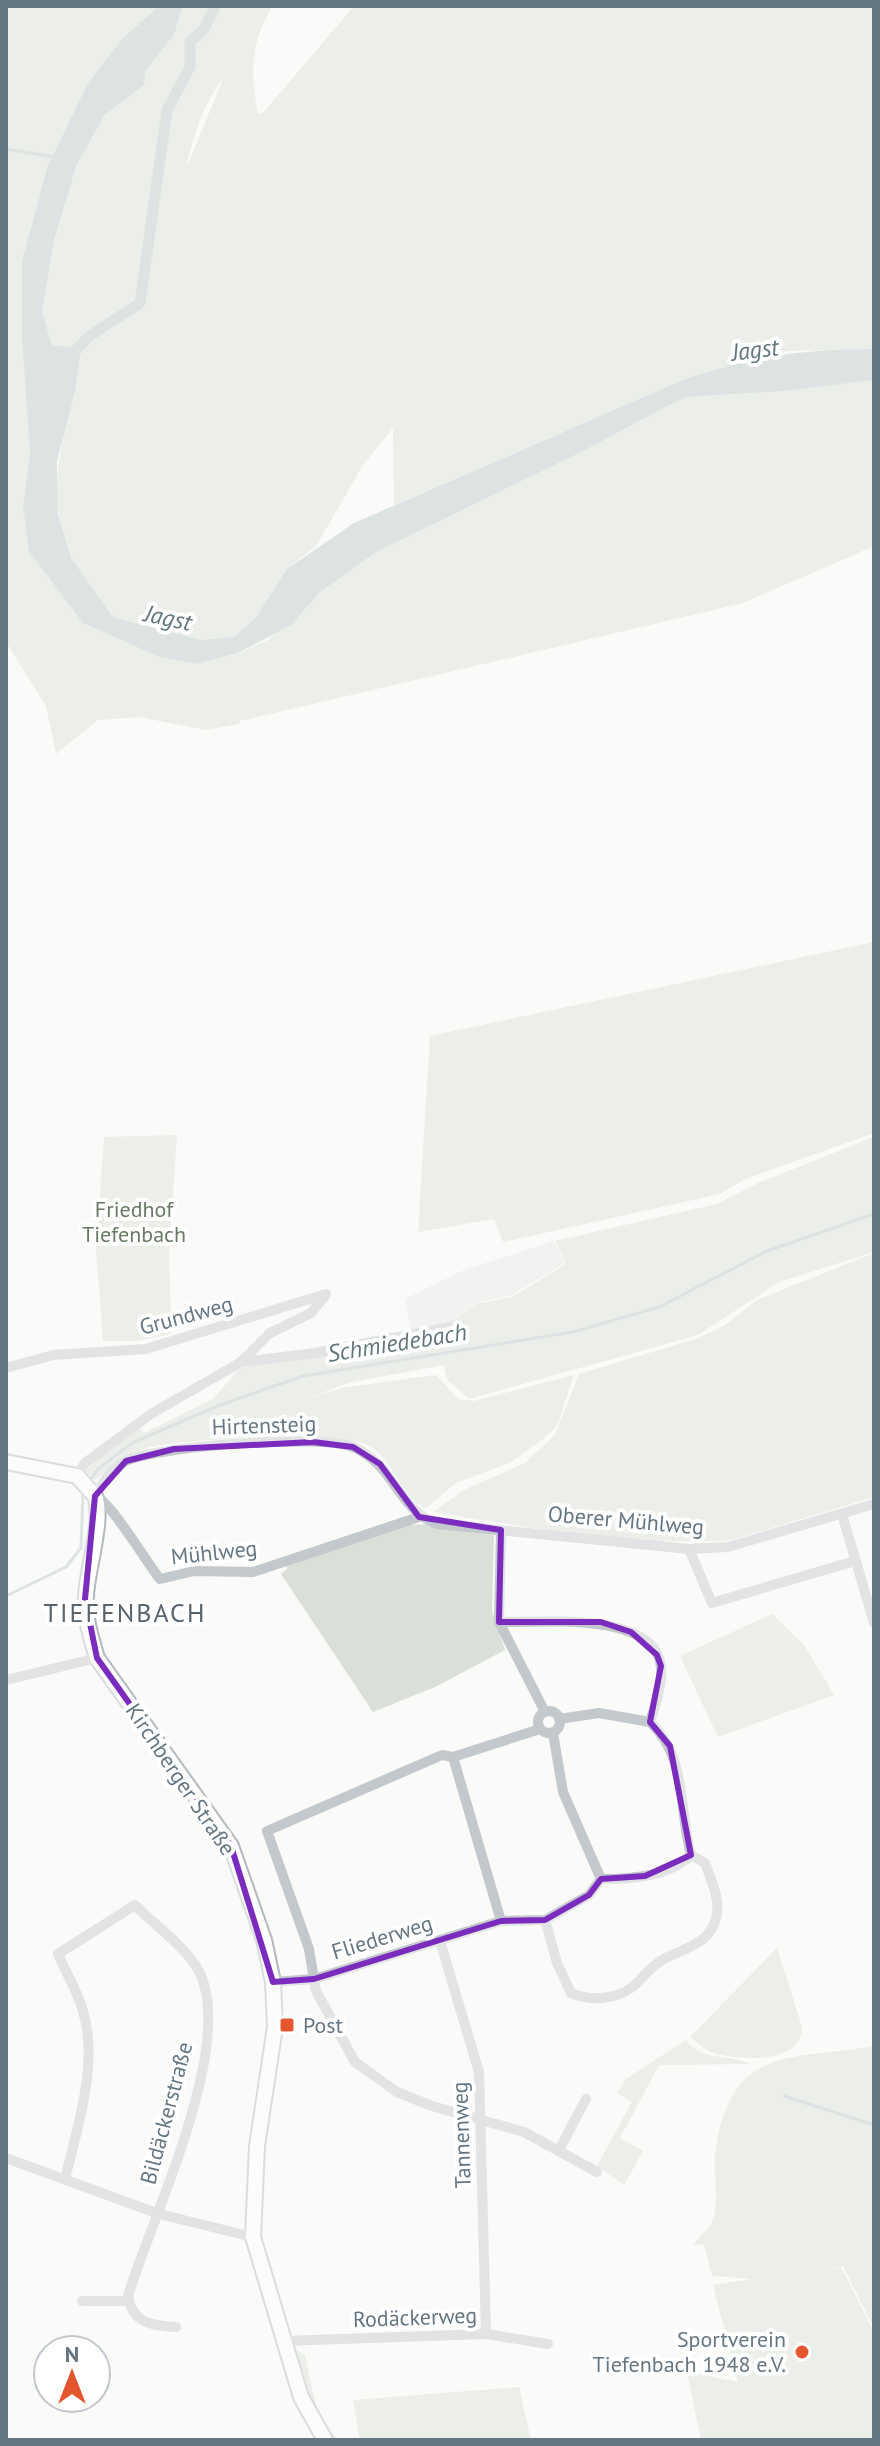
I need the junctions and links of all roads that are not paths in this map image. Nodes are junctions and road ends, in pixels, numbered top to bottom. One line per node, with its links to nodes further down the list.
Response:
1 (460, 1325): 2 (street)
2 (241, 1362): 3 (street, Grundweg); 5 (street)
3 (6, 1368)
4 (6, 1462): 5 (main road)
5 (86, 1485): 8 (street, Hirtensteig); 8 (street, Mühlweg); 14 (main road, Kirchberger Straße)
6 (874, 1504): 7 (street, Oberer Mühlweg)
7 (842, 1514): 10 (street, Oberer Mühlweg); 11 (street)
8 (419, 1517): 9 (street, Oberer Mühlweg)
9 (501, 1530): 10 (street, Oberer Mühlweg); 12 (street)
10 (689, 1549): 11 (street)
11 (855, 1561): 13 (street)
12 (499, 1622): 16 (street); 18 (street)
13 (874, 1623)
14 (97, 1658): 15 (street); 28 (main road, Kirchberger Straße)
15 (6, 1680)
16 (545, 1712): 17 (street); 19 (street)
17 (559, 1719): 18 (street); 20 (street)
18 (650, 1722): 22 (street)
19 (540, 1729): 20 (street); 21 (street)
20 (553, 1733): 23 (street)
21 (453, 1757): 25 (street); 27 (street)
22 (691, 1855): 23 (street); 24 (street)
23 (601, 1879): 24 (street, Fliederweg)
24 (545, 1920): 25 (street, Fliederweg)
25 (501, 1921): 26 (street, Fliederweg)
26 (440, 1941): 27 (street, Fliederweg); 30 (street, Tannenweg)
27 (314, 1979): 28 (street, Fliederweg); 30 (street)
28 (273, 1982): 36 (main road, Kirchberger Straße)
29 (586, 2099): 31 (street)
30 (481, 2121): 31 (street); 40 (street, Tannenweg)
31 (560, 2148): 33 (street)
32 (6, 2158): 34 (street)
33 (597, 2172)
34 (65, 2179): 35 (street); 35 (street, Bildäckerstraße)
35 (159, 2214): 36 (street); 38 (street, Bildäckerstraße)
36 (253, 2237): 41 (main road, Kirchberger Straße)
37 (82, 2301): 38 (street)
38 (128, 2301): 39 (street)
39 (176, 2327)
40 (486, 2334): 41 (street, Rodäckerweg); 42 (street, Rodäckerweg)
41 (283, 2341): 43 (main road, Kirchberger Straße)
42 (548, 2344)
43 (325, 2440)

